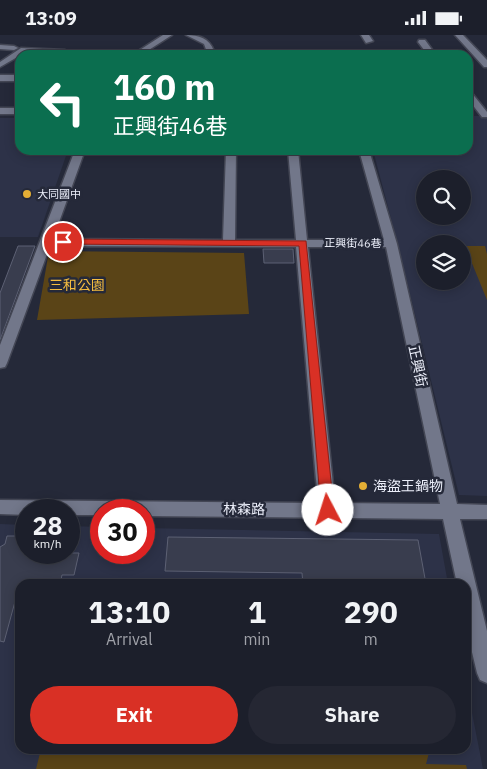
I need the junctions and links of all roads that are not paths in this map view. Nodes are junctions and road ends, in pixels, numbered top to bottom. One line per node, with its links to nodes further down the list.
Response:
1 (168, 35): 7 (street)
2 (190, 35): 8 (street)
3 (459, 35): 12 (street)
4 (422, 42): 9 (street)
5 (0, 47): 6 (street)
6 (14, 48)
7 (144, 50)
8 (210, 50)
9 (428, 50)
10 (15, 56): 11 (street)
11 (0, 65)
12 (487, 65)
13 (0, 77): 14 (street)
14 (15, 78)
15 (473, 100): 19 (street)
16 (0, 111): 17 (street)
17 (15, 111)
18 (473, 115): 19 (street)
19 (486, 115)
20 (78, 155): 24 (street)
21 (231, 155): 25 (street)
22 (294, 155): 26 (street)
23 (365, 155): 27 (street, 正興街)
24 (45, 242): 25 (street, 正興街46巷); 28 (street)
25 (229, 243): 26 (street, 正興街46巷)
26 (303, 243): 27 (street, 正興街46巷); 30 (street)
27 (391, 244): 31 (street, 正興街)
28 (0, 363)
29 (0, 507): 30 (street, 林森路)
30 (328, 510): 31 (street, 林森路)
31 (449, 511): 32 (street, 林森路); 33 (street, 正興街)
32 (487, 512)
33 (465, 579)
34 (471, 605): 35 (street, 正興街)
35 (487, 673)

